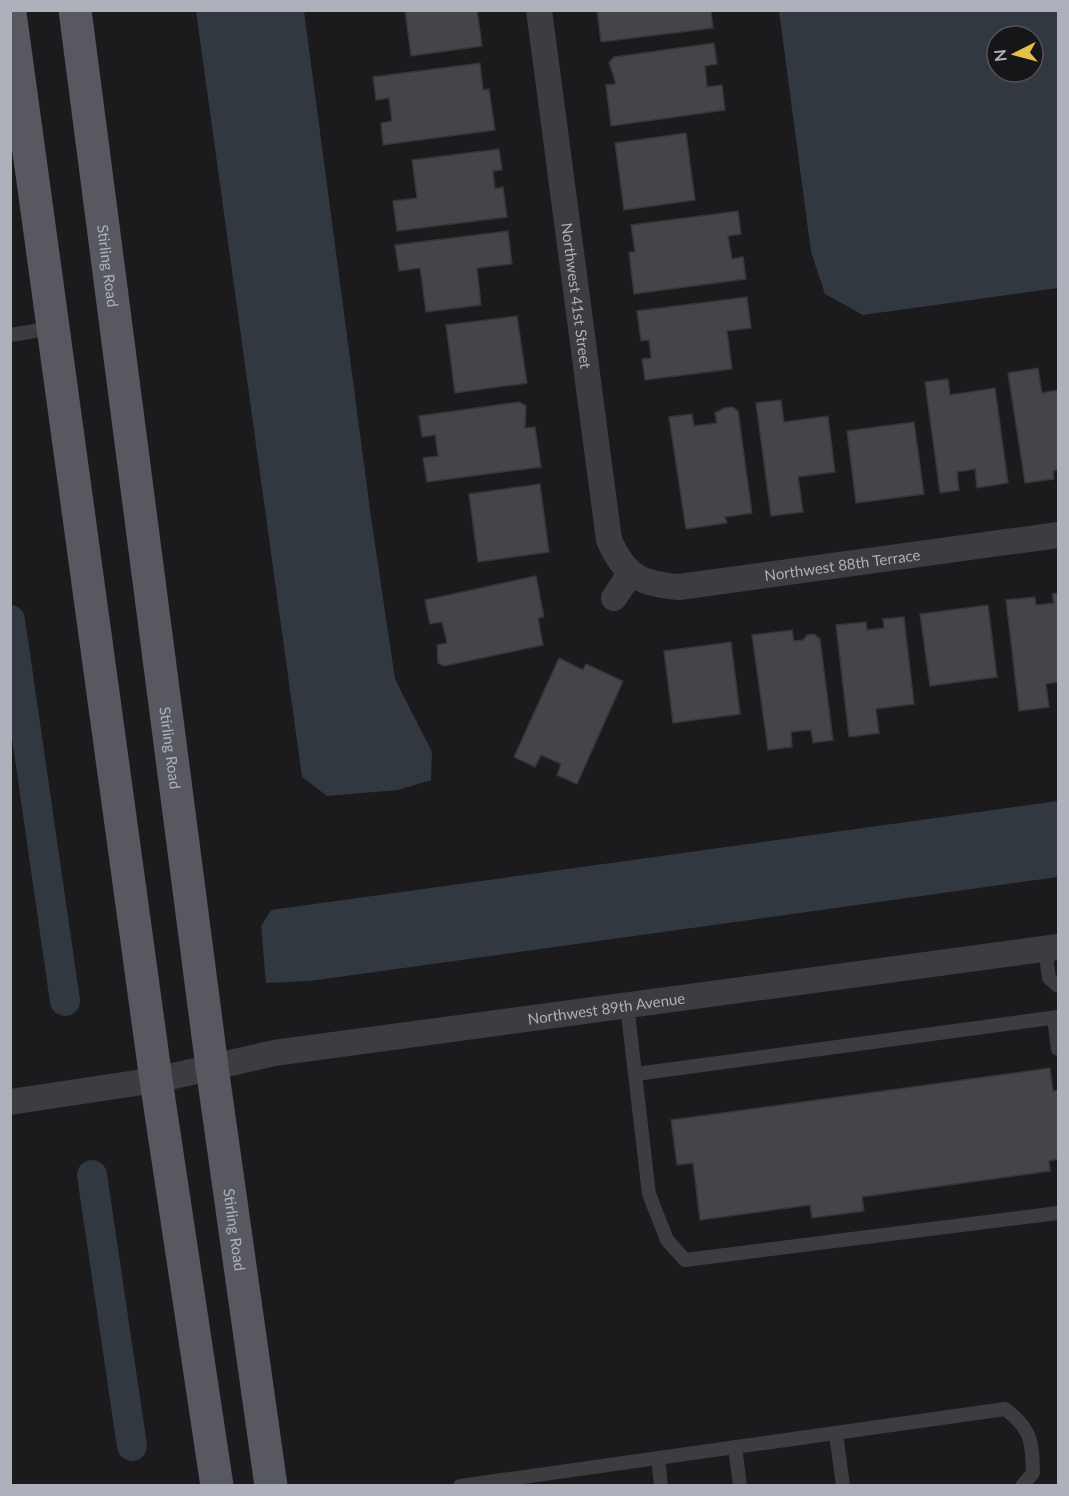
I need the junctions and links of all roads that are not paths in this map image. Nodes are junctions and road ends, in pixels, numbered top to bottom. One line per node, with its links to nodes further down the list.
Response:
1 (75, 10): 14 (main road, Stirling Road)
2 (539, 10): 7 (street, Northwest 41st Street)
3 (10, 13): 4 (main road)
4 (54, 328): 5 (lane); 16 (main road)
5 (10, 335)
6 (1059, 535): 7 (street, Northwest 88th Terrace)
7 (630, 574): 8 (street)
8 (614, 598)
9 (1052, 948): 10 (lane); 11 (street, Northwest 89th Avenue)
10 (1059, 986)
11 (627, 1005): 14 (street, Northwest 89th Avenue); 15 (lane)
12 (1056, 1017): 13 (lane); 15 (lane)
13 (1059, 1049)
14 (212, 1067): 16 (street, Northwest 89th Avenue); 23 (main road, Stirling Road)
15 (636, 1074): 18 (lane)
16 (156, 1080): 17 (street, Northwest 89th Avenue); 22 (main road)
17 (10, 1102)
18 (1059, 1214)
19 (836, 1434): 20 (lane); 27 (lane); 28 (lane)
20 (735, 1447): 21 (lane); 26 (lane)
21 (658, 1458): 24 (lane); 25 (lane)
22 (217, 1485)
23 (271, 1485)
24 (460, 1485)
25 (661, 1485)
26 (740, 1485)
27 (843, 1485)
28 (1022, 1485)

